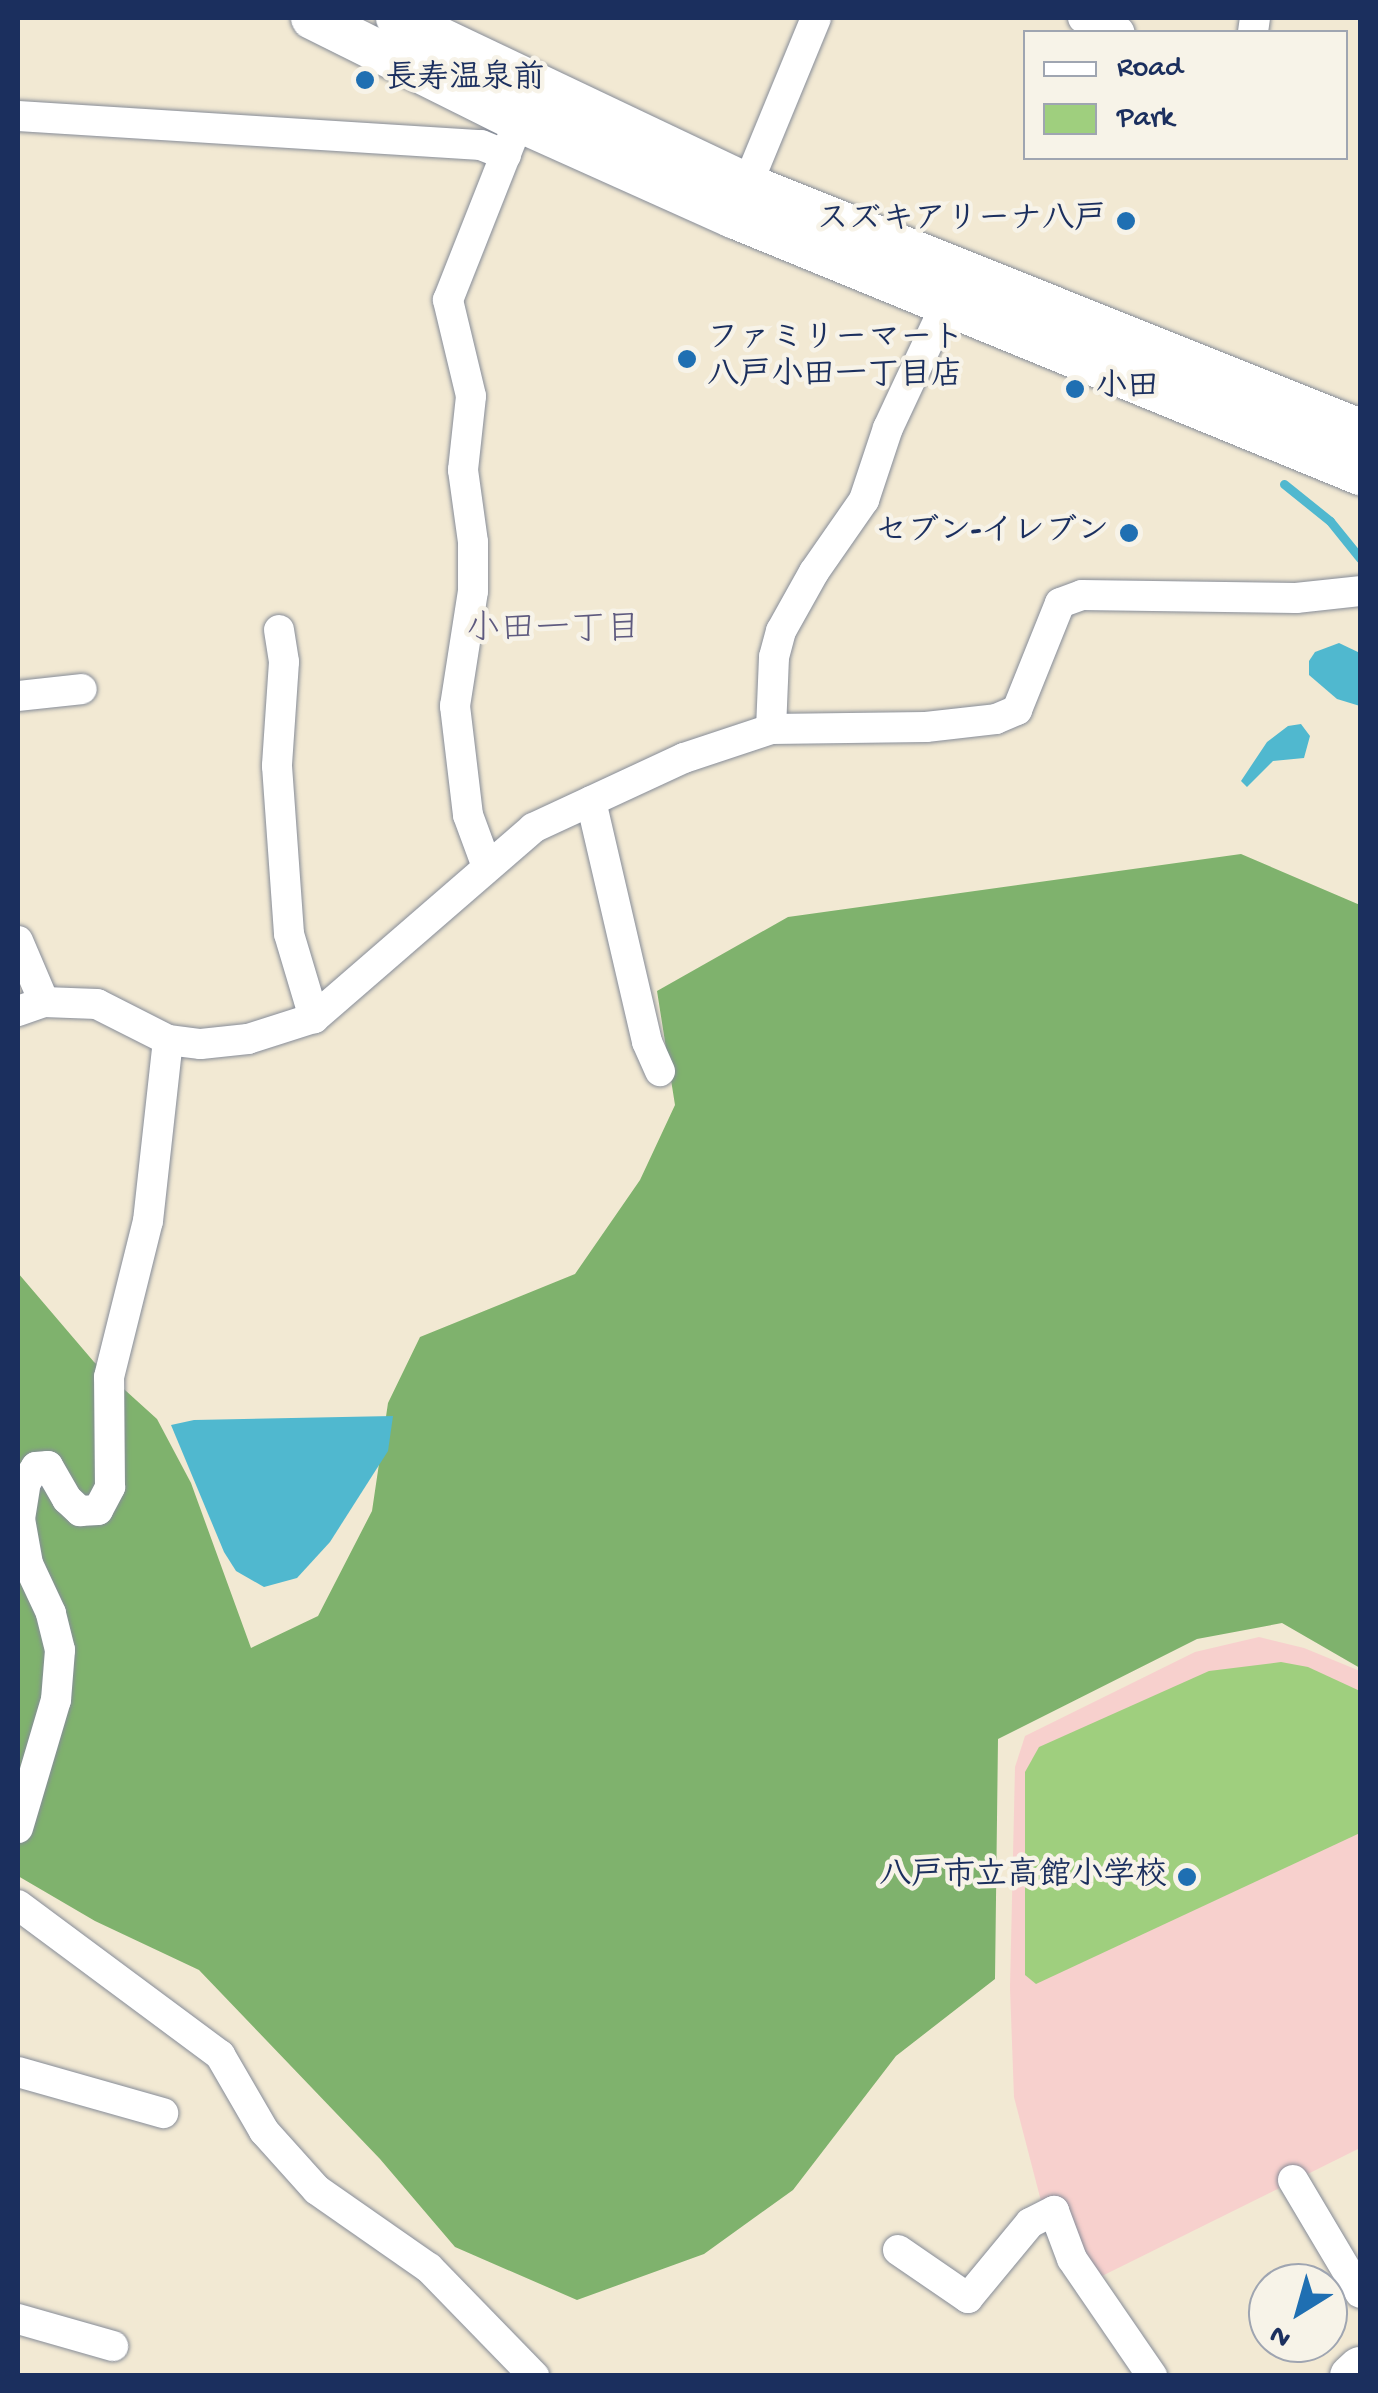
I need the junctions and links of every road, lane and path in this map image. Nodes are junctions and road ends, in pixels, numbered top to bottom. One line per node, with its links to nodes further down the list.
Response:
1 (312, 18): 7 (street)
2 (397, 18): 8 (street)
3 (816, 18): 8 (street)
4 (1083, 18): 5 (street)
5 (1114, 30)
6 (18, 116): 7 (street)
7 (512, 138): 8 (street); 18 (street)
8 (741, 201): 9 (street); 10 (street)
9 (946, 304): 11 (street); 16 (street)
10 (1360, 430)
11 (1360, 474)
12 (1360, 591): 16 (street)
13 (279, 630): 21 (street)
14 (82, 688): 15 (street)
15 (18, 696)
16 (771, 728): 17 (street)
17 (591, 801): 18 (street); 23 (street)
18 (486, 864): 21 (street)
19 (18, 941): 20 (street)
20 (31, 1006): 22 (street)
21 (314, 1018): 22 (street)
22 (168, 1040): 24 (street)
23 (660, 1071)
24 (18, 1828)
25 (18, 1905): 34 (street)
26 (18, 2072): 27 (street)
27 (163, 2113)
28 (1293, 2180): 30 (street)
29 (898, 2250): 35 (street)
30 (1360, 2293)
31 (18, 2319): 32 (street)
32 (113, 2346)
33 (1360, 2368): 36 (street)
34 (534, 2376)
35 (1152, 2376)
36 (1351, 2376)

